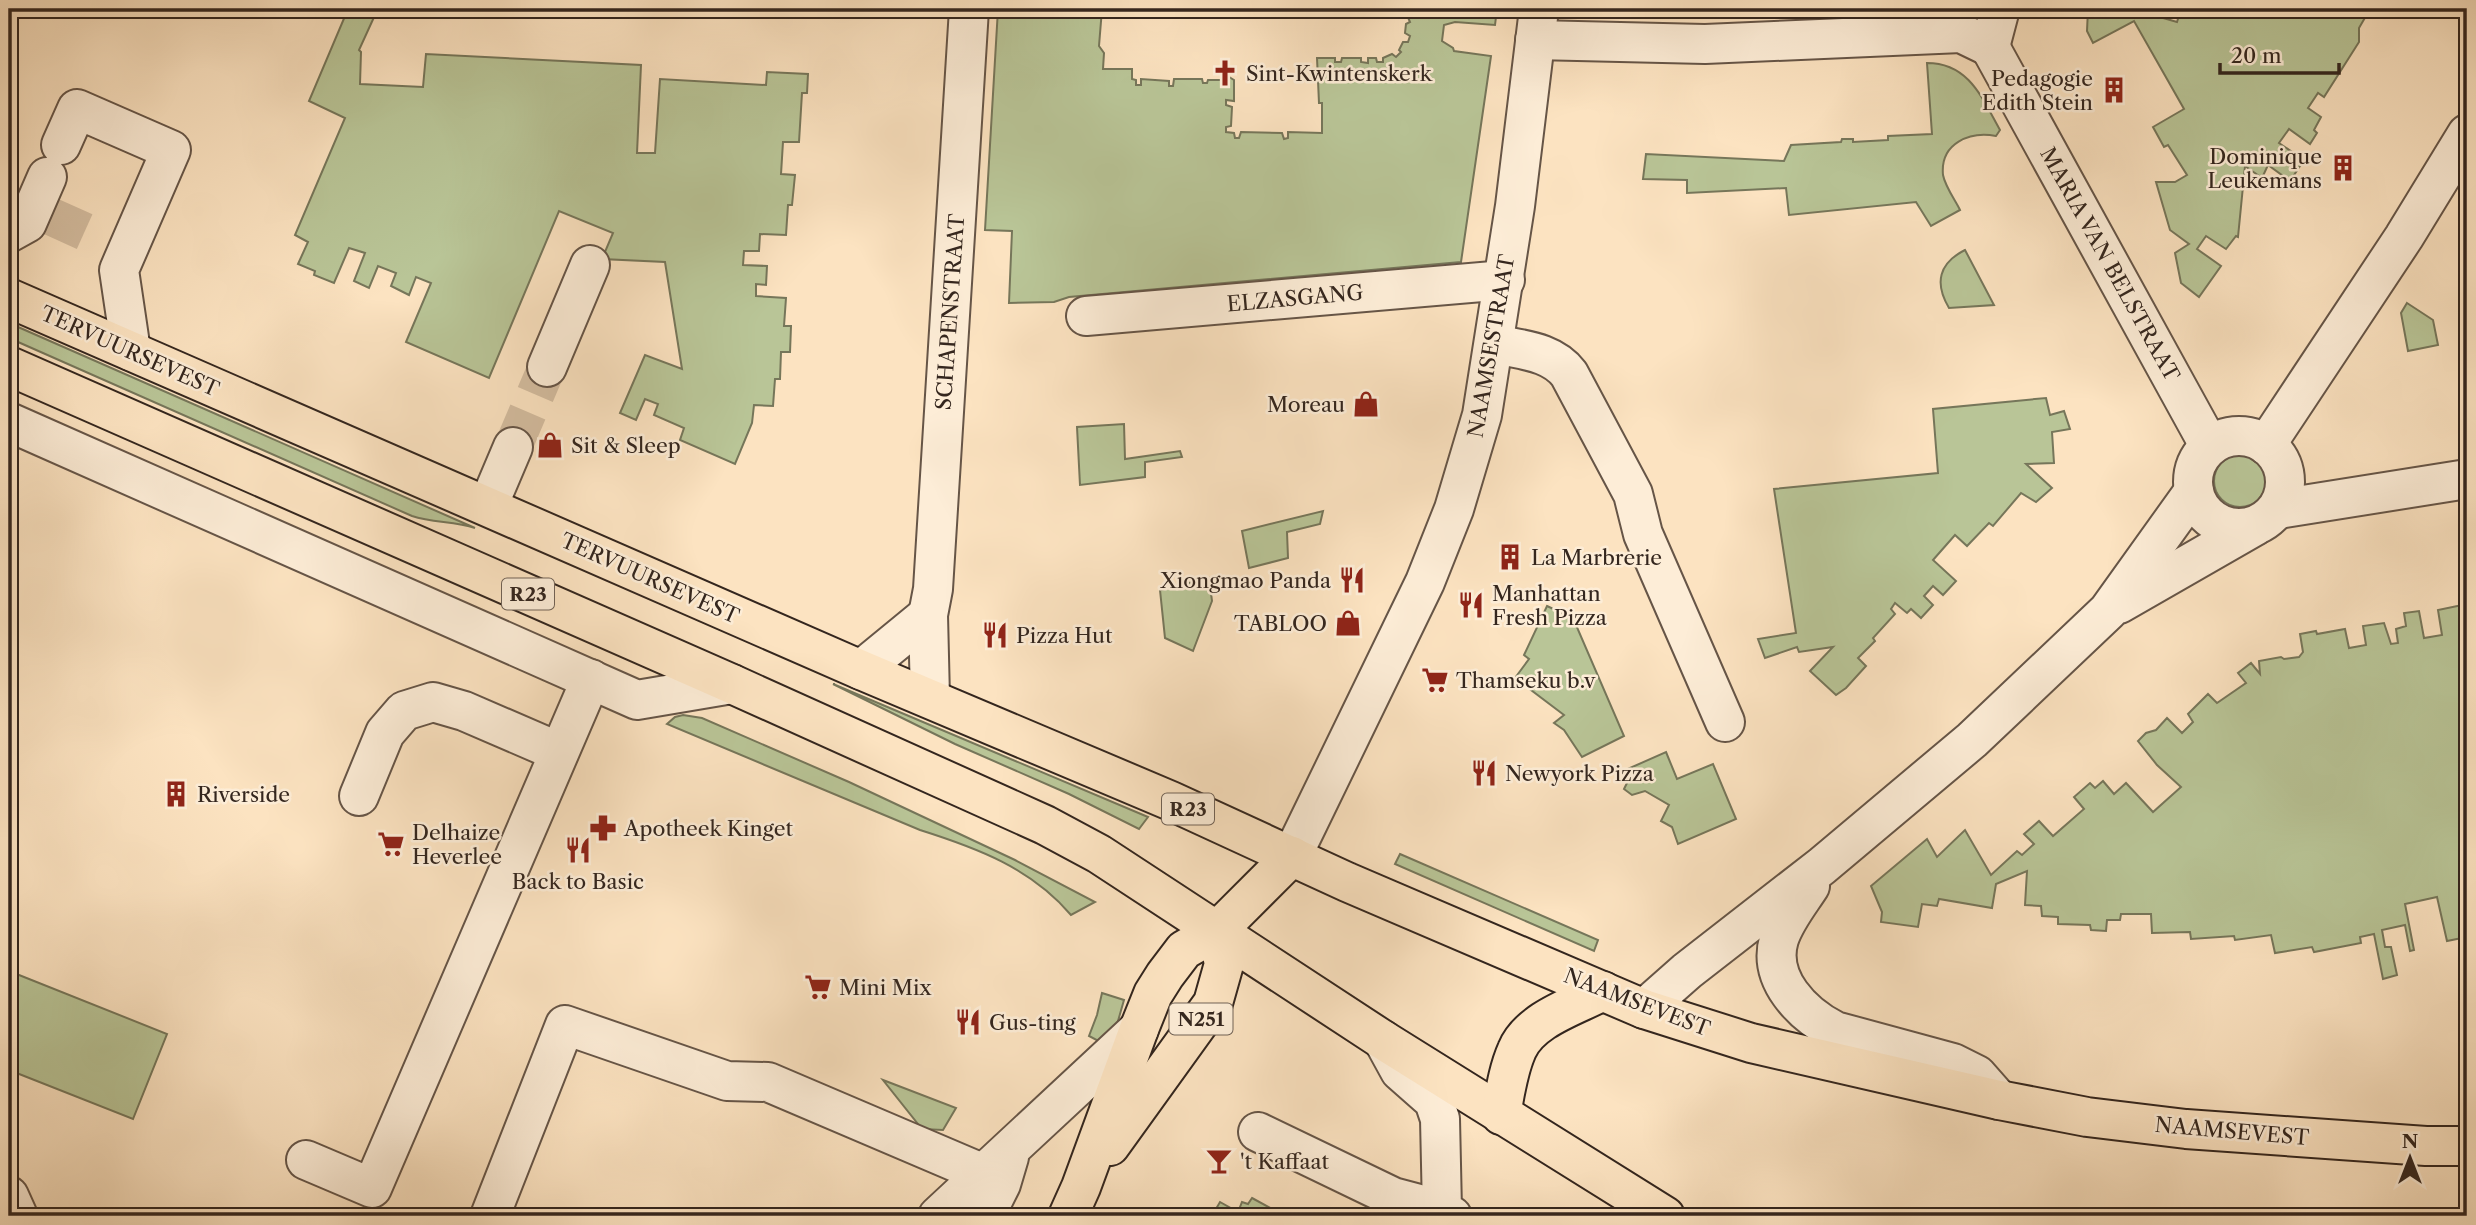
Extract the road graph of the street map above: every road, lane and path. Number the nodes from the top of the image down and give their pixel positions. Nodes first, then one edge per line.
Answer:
1 (969, 9) edge
2 (2000, 9) edge
3 (1537, 24) edge
4 (1990, 47) junction
5 (2467, 134) edge
6 (40, 196) edge
7 (590, 265) dead end
8 (1505, 280) junction
9 (9, 298) edge
10 (1086, 316) dead end
11 (1494, 344) junction
12 (131, 351) junction
13 (9, 366) edge
14 (547, 367) tunnel mouth
15 (9, 422) edge
16 (2208, 445) junction
17 (2266, 445) junction
18 (513, 447) tunnel mouth
19 (2467, 479) edge
20 (2194, 491) junction
21 (488, 506) junction
22 (2266, 517) junction
23 (2108, 611) junction
24 (928, 615) junction
25 (861, 670) junction
26 (591, 679) junction
27 (732, 684) junction
28 (930, 698) junction
29 (1725, 722) dead end
30 (559, 752) junction
31 (359, 796) dead end
32 (1292, 856) junction
33 (1822, 866) junction
34 (1217, 932) junction
35 (1602, 991) junction
36 (1644, 1009) junction
37 (1139, 1029) junction
38 (1383, 1040) junction
39 (1999, 1100) junction
40 (1501, 1115) junction
41 (1258, 1132) dead end
42 (2467, 1146) edge
43 (306, 1160) dead end
44 (998, 1161) junction
45 (9, 1196) edge
46 (1074, 1202) edge
47 (1447, 1213) edge
48 (18, 1216) edge
49 (490, 1216) edge
50 (938, 1216) edge
51 (985, 1216) edge
52 (1665, 1216) edge

1 - 24 street, SCHAPENSTRAAT
2 - 4 street
3 - 4 street
3 - 8 street, NAAMSESTRAAT
4 - 16 street, MARIA VAN BELSTRAAT
5 - 17 street
6 - 12 street
7 - 14 street
8 - 10 street, ELZASGANG
8 - 11 street, NAAMSESTRAAT
9 - 12 main road, TERVUURSEVEST / R23
11 - 29 street
11 - 32 street, NAAMSESTRAAT
12 - 21 main road, TERVUURSEVEST / R23
13 - 27 main road, R23
15 - 26 street
16 - 17 street
16 - 20 street
17 - 22 street
18 - 21 street
19 - 22 street
20 - 22 street
20 - 23 street
21 - 25 main road, TERVUURSEVEST / R23
22 - 23 street
23 - 33 street
24 - 25 street
24 - 28 street, SCHAPENSTRAAT
25 - 28 main road, TERVUURSEVEST / R23
26 - 27 street
26 - 30 street
27 - 34 main road, R23
28 - 32 main road, TERVUURSEVEST / R23
30 - 31 street
30 - 43 street
32 - 34 main road
32 - 35 main road, NAAMSEVEST / R23
33 - 36 street
33 - 39 street
34 - 37 main road, N251
34 - 38 main road
34 - 46 main road, N251
35 - 36 main road, NAAMSEVEST / R23
35 - 40 main road
36 - 39 main road, NAAMSEVEST / R23
37 - 44 street
37 - 46 main road, N251
38 - 40 main road
38 - 47 street
39 - 42 main road, NAAMSEVEST / R23
40 - 52 main road
41 - 47 street
44 - 49 street
44 - 50 street
44 - 51 street
45 - 48 street

